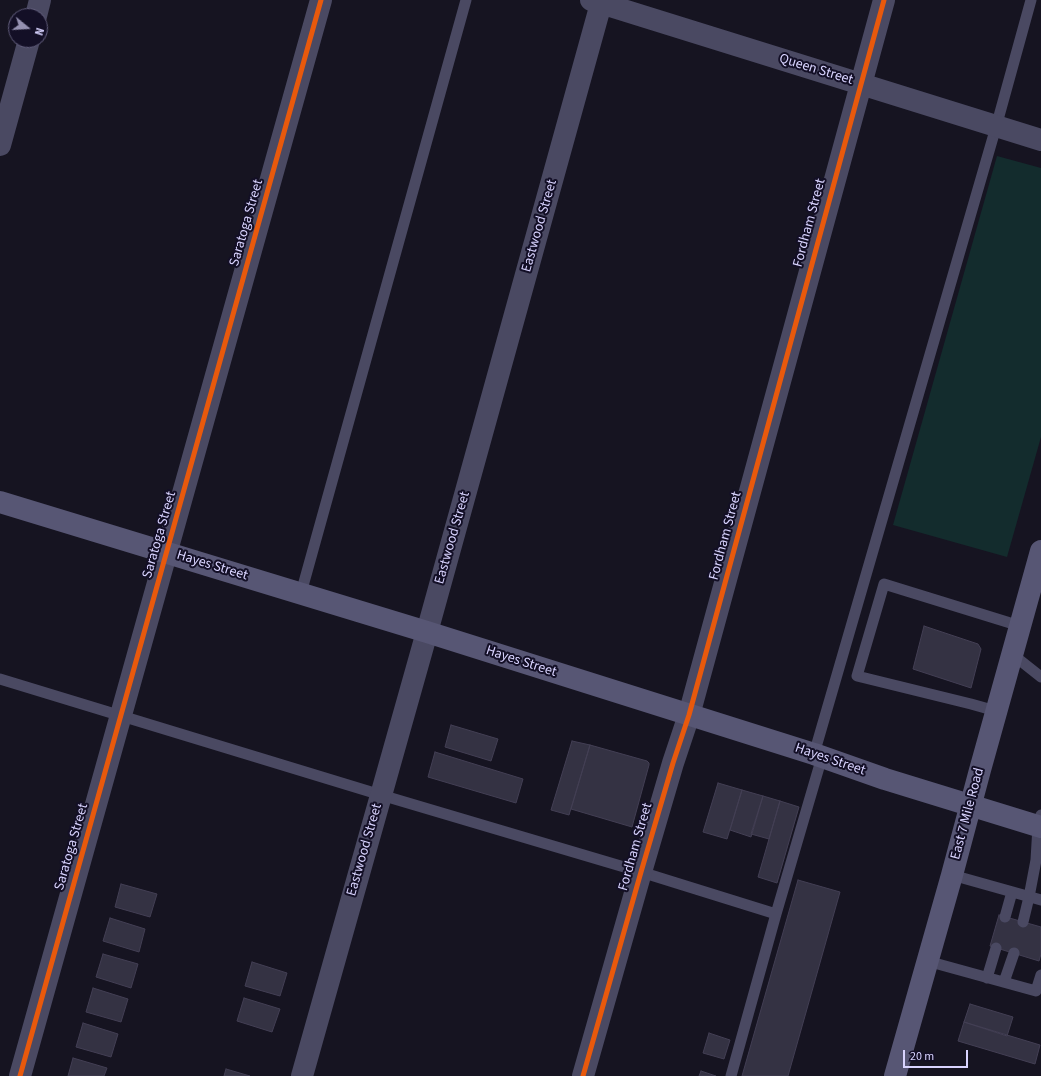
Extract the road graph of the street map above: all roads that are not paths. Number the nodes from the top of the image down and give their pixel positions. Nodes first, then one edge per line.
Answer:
1 (321, 0) edge
2 (466, 0) edge
3 (884, 0) edge
4 (1031, 0) edge
5 (598, 1) edge
6 (27, 48) edge
7 (861, 84) junction
8 (996, 127) junction
9 (1041, 140) edge
10 (0, 145) edge
11 (0, 502) edge
12 (1041, 551) edge
13 (167, 553) junction
14 (300, 593) junction
15 (1020, 626) junction
16 (427, 632) junction
17 (1012, 654) junction
18 (1041, 677) edge
19 (0, 679) edge
20 (996, 711) junction
21 (122, 715) junction
22 (690, 715) junction
23 (818, 755) junction
24 (381, 795) junction
25 (970, 806) junction
26 (1040, 823) edge
27 (640, 872) junction
28 (952, 875) junction
29 (1012, 892) junction
30 (1030, 897) junction
31 (1041, 900) edge
32 (776, 914) junction
33 (1005, 917) dead end
34 (1023, 922) dead end
35 (996, 948) dead end
36 (1014, 953) dead end
37 (927, 961) junction
38 (1041, 975) edge
39 (986, 978) junction
40 (1004, 982) junction
41 (20, 1076) edge
42 (302, 1076) edge
43 (583, 1076) edge
44 (732, 1076) edge
45 (895, 1076) edge

1 - 13 street, Saratoga Street
2 - 14 lane
3 - 7 street, Fordham Street
4 - 8 lane
5 - 7 street, Queen Street
5 - 16 street, Eastwood Street
6 - 10 street
7 - 8 street, Queen Street
7 - 22 street, Fordham Street
8 - 9 street, Queen Street
8 - 23 lane
11 - 13 street, Hayes Street
12 - 15 street, East 7 Mile Road
13 - 14 street, Hayes Street
13 - 21 street, Saratoga Street
14 - 16 street, Hayes Street
15 - 17 street, East 7 Mile Road
15 - 20 lane
16 - 22 street, Hayes Street
16 - 24 street, Eastwood Street
17 - 18 lane
17 - 20 street, East 7 Mile Road
19 - 21 lane
20 - 25 street, East 7 Mile Road
21 - 24 lane
21 - 41 street, Saratoga Street
22 - 23 street, Hayes Street
22 - 27 street, Fordham Street
23 - 25 street, Hayes Street
23 - 32 lane
24 - 27 lane
24 - 42 street, Eastwood Street
25 - 26 street, Hayes Street
25 - 28 street, East 7 Mile Road
26 - 30 lane
27 - 32 lane
27 - 43 street, Fordham Street
28 - 29 lane
28 - 37 street, East 7 Mile Road
29 - 30 lane
29 - 33 lane
30 - 31 lane
30 - 34 lane
32 - 44 lane
35 - 39 lane
36 - 40 lane
37 - 39 lane
37 - 45 street, East 7 Mile Road
38 - 40 lane
39 - 40 lane

